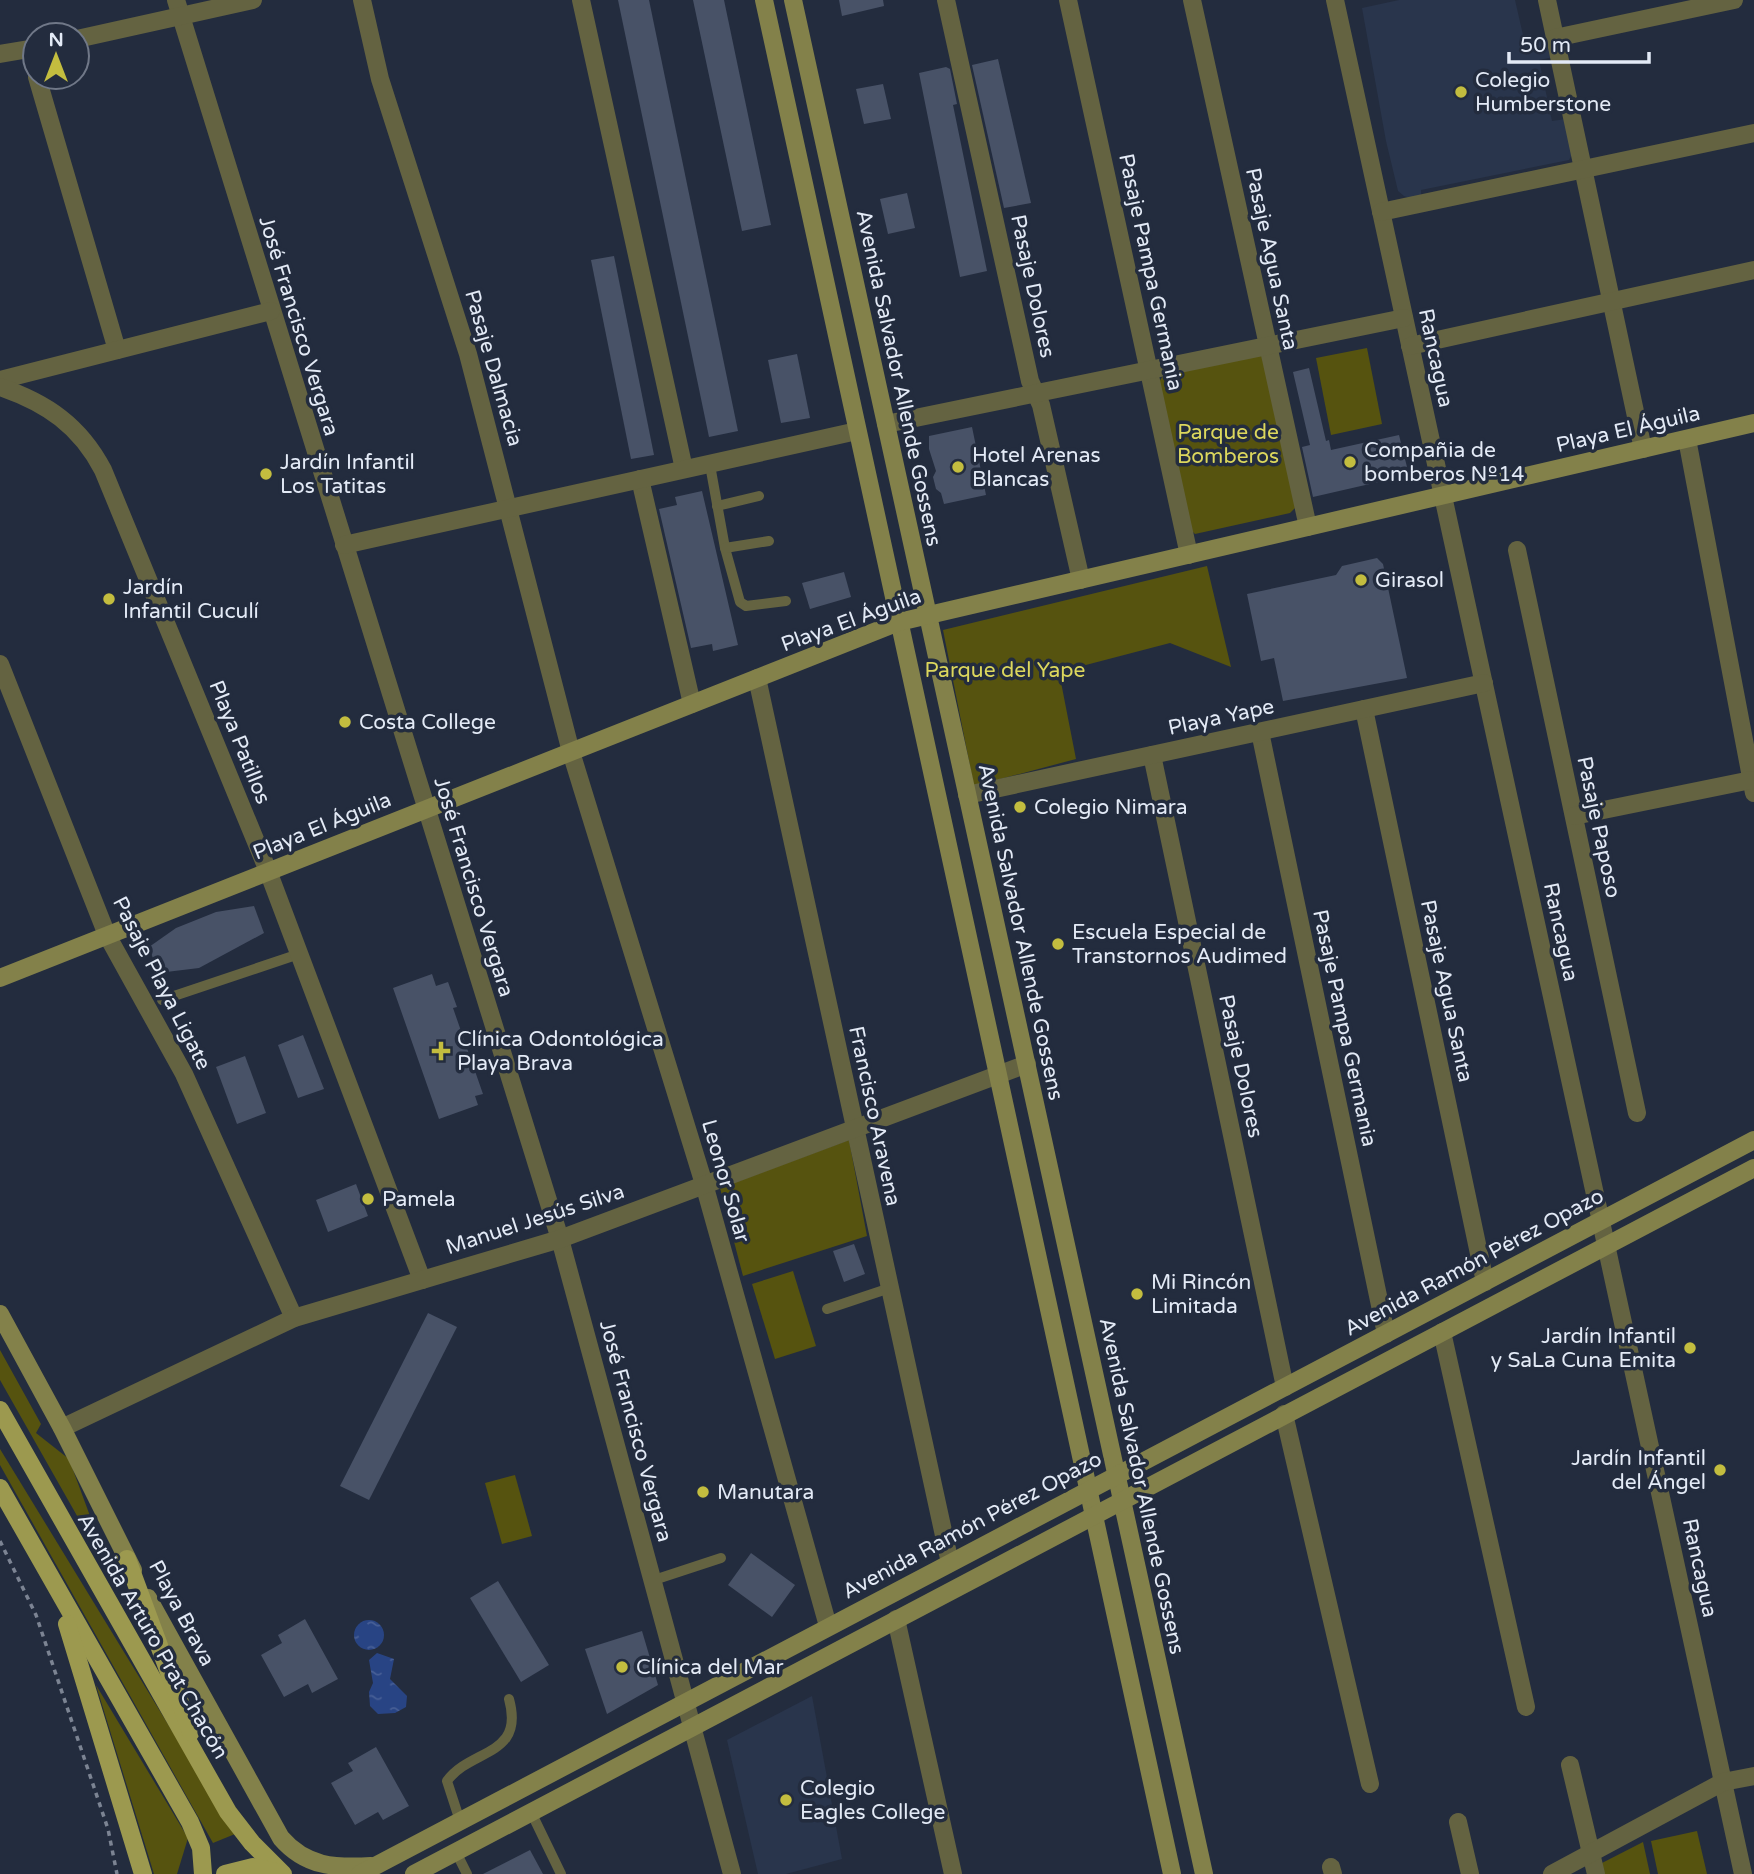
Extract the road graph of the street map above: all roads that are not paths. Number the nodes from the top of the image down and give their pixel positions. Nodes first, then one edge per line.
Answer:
1 (253, 0) edge
2 (362, 0) edge
3 (580, 0) edge
4 (764, 0) edge
5 (793, 0) edge
6 (947, 0) edge
7 (1068, 0) edge
8 (1192, 0) edge
9 (1335, 0) edge
10 (1546, 0) edge
11 (1734, 0) edge
12 (1681, 6) edge
13 (177, 8) edge
14 (91, 34) edge
15 (1555, 38) junction
16 (21, 51) edge
17 (0, 54) edge
18 (41, 91) edge
19 (1754, 134) edge
20 (1583, 169) junction
21 (1381, 212) junction
22 (1754, 271) edge
23 (1611, 302) junction
24 (271, 311) junction
25 (1404, 318) junction
26 (1268, 345) junction
27 (1410, 346) junction
28 (117, 350) junction
29 (1149, 370) junction
30 (0, 380) edge
31 (0, 387) edge
32 (1035, 393) junction
33 (1754, 423) edge
34 (886, 424) junction
35 (857, 431) junction
36 (1687, 439) junction
37 (1643, 449) junction
38 (710, 464) junction
39 (684, 470) junction
40 (640, 479) junction
41 (1443, 495) junction
42 (759, 496) dead end
43 (717, 506) junction
44 (509, 508) junction
45 (1308, 527) junction
46 (769, 541) dead end
47 (344, 545) junction
48 (724, 548) junction
49 (1517, 550) dead end
50 (1189, 555) junction
51 (1081, 580) junction
52 (786, 601) dead end
53 (928, 615) junction
54 (899, 622) junction
55 (0, 664) edge
56 (757, 678) junction
57 (1484, 683) junction
58 (692, 704) junction
59 (1364, 709) junction
60 (1260, 732) junction
61 (571, 752) junction
62 (1152, 755) junction
63 (1753, 786) edge
64 (967, 795) junction
65 (426, 809) junction
66 (1574, 816) junction
67 (268, 872) junction
68 (107, 935) junction
69 (299, 954) junction
70 (0, 978) edge
71 (162, 1000) dead end
72 (1027, 1064) junction
73 (998, 1075) junction
74 (1637, 1113) dead end
75 (855, 1128) junction
76 (1754, 1140) edge
77 (1754, 1168) edge
78 (704, 1184) junction
79 (1601, 1221) junction
80 (560, 1238) junction
81 (1607, 1246) junction
82 (422, 1280) junction
83 (1485, 1282) junction
84 (890, 1288) junction
85 (827, 1309) dead end
86 (0, 1314) edge
87 (294, 1318) junction
88 (1443, 1332) junction
89 (1386, 1334) junction
90 (1285, 1387) junction
91 (0, 1410) edge
92 (1284, 1414) junction
93 (62, 1428) junction
94 (1117, 1475) junction
95 (0, 1488) edge
96 (1088, 1490) junction
97 (1122, 1499) junction
98 (1093, 1514) junction
99 (721, 1558) dead end
100 (127, 1559) junction
101 (950, 1563) junction
102 (654, 1580) junction
103 (57, 1594) junction
104 (895, 1619) junction
105 (828, 1626) junction
106 (509, 1699) dead end
107 (687, 1700) junction
108 (1527, 1707) dead end
109 (694, 1726) junction
110 (1570, 1765) dead end
111 (206, 1775) junction
112 (1754, 1776) edge
113 (1723, 1782) junction
114 (1370, 1784) dead end
115 (531, 1812) junction
116 (460, 1821) junction
117 (1458, 1822) dead end
118 (456, 1852) junction
119 (1591, 1853) junction
120 (367, 1870) edge
121 (143, 1874) edge
122 (203, 1874) edge
123 (225, 1874) edge
124 (283, 1874) edge
125 (414, 1874) edge
126 (467, 1874) edge
127 (561, 1874) edge
128 (732, 1874) edge
129 (953, 1874) edge
130 (1172, 1874) edge
131 (1204, 1874) edge
132 (1470, 1874) edge
133 (1552, 1874) edge
134 (1596, 1874) edge
135 (1743, 1874) edge

1 - 13 street
2 - 44 street, Pasaje Dalmacia
3 - 39 street
4 - 35 main road
5 - 34 main road, Avenida Salvador Allende Gossens
6 - 32 street, Pasaje Dolores
7 - 29 street, Pasaje Pampa Germania
8 - 26 street, Pasaje Agua Santa
9 - 21 street, Rancagua
10 - 15 street
11 - 12 street
12 - 15 street
13 - 14 street
13 - 24 street, José Francisco Vergara
15 - 20 street
16 - 17 street
18 - 28 street
19 - 20 street
20 - 21 street
20 - 23 street
21 - 25 street, Rancagua
22 - 23 street
23 - 27 street
23 - 37 street
24 - 28 street
24 - 47 street, José Francisco Vergara
25 - 26 street
25 - 27 street, Rancagua
26 - 29 street
26 - 45 street, Pasaje Agua Santa
27 - 41 street, Rancagua
28 - 30 street
29 - 32 street
29 - 50 street, Pasaje Pampa Germania
31 - 67 street, Playa Patillos
32 - 34 street
32 - 51 street, Pasaje Dolores
33 - 36 main road, Playa El Águila
34 - 53 main road, Avenida Salvador Allende Gossens
35 - 38 street
35 - 54 main road
36 - 37 main road, Playa El Águila
36 - 63 street
37 - 41 main road, Playa El Águila
38 - 39 street
38 - 43 lane
39 - 40 street
40 - 44 street
40 - 58 street
41 - 45 main road, Playa El Águila
41 - 57 street, Rancagua
42 - 43 lane
43 - 48 lane
44 - 47 street
44 - 61 street, Pasaje Dalmacia
45 - 50 main road, Playa El Águila
46 - 48 lane
47 - 65 street, José Francisco Vergara
48 - 52 lane
49 - 66 street, Pasaje Paposo
50 - 51 main road, Playa El Águila
51 - 53 main road, Playa El Águila
53 - 54 main road, Playa El Águila
53 - 64 main road, Avenida Salvador Allende Gossens
54 - 56 main road, Playa El Águila
54 - 73 main road
55 - 68 street, Pasaje Playa Ligate
56 - 58 main road, Playa El Águila
56 - 75 street, Francisco Aravena
57 - 59 street, Playa Yape
57 - 79 street, Rancagua
58 - 61 main road, Playa El Águila
59 - 60 street, Playa Yape
59 - 83 street, Pasaje Agua Santa
60 - 62 street, Playa Yape
60 - 89 street, Pasaje Pampa Germania
61 - 65 main road, Playa El Águila
61 - 78 street, Leonor Solar
62 - 64 street, Playa Yape
62 - 90 street, Pasaje Dolores
63 - 66 street
64 - 72 main road, Avenida Salvador Allende Gossens
65 - 67 main road, Playa El Águila
65 - 80 street, José Francisco Vergara
66 - 74 street, Pasaje Paposo
67 - 68 main road, Playa El Águila
67 - 69 street, Playa Patillos
68 - 70 main road, Playa El Águila
68 - 87 street, Pasaje Playa Ligate
69 - 71 lane
69 - 82 street, Playa Patillos
72 - 73 street, Manuel Jesús Silva
72 - 94 main road, Avenida Salvador Allende Gossens
73 - 75 street, Manuel Jesús Silva
73 - 96 main road
75 - 78 street, Manuel Jesús Silva
75 - 84 street, Francisco Aravena
76 - 79 main road, Avenida Ramón Pérez Opazo
77 - 81 main road
78 - 80 street, Manuel Jesús Silva
78 - 105 street, Leonor Solar
79 - 81 street, Rancagua
79 - 83 main road, Avenida Ramón Pérez Opazo
80 - 82 street, Manuel Jesús Silva
80 - 102 street, José Francisco Vergara
81 - 88 main road
81 - 113 street, Rancagua
82 - 87 street, Manuel Jesús Silva
83 - 89 main road, Avenida Ramón Pérez Opazo
84 - 85 lane
84 - 101 street, Francisco Aravena
86 - 93 main road, Playa Brava
87 - 93 street, Manuel Jesús Silva
88 - 92 main road
88 - 108 street
89 - 90 main road, Avenida Ramón Pérez Opazo
90 - 94 main road, Avenida Ramón Pérez Opazo
91 - 111 main road, Avenida Arturo Prat Chacón
92 - 97 main road
92 - 114 street
93 - 100 main road, Playa Brava
94 - 96 main road, Avenida Ramón Pérez Opazo
94 - 97 main road, Avenida Salvador Allende Gossens
95 - 103 main road
96 - 98 main road
96 - 101 main road, Avenida Ramón Pérez Opazo
97 - 98 main road
97 - 131 main road, Avenida Salvador Allende Gossens
98 - 104 main road
98 - 130 main road
99 - 102 lane
100 - 111 main road
100 - 120 main road, Playa Brava
101 - 105 main road, Avenida Ramón Pérez Opazo
102 - 107 street, José Francisco Vergara
103 - 121 main road
103 - 122 main road
104 - 109 main road
104 - 129 street
105 - 107 main road, Avenida Ramón Pérez Opazo
106 - 116 lane
107 - 109 street, José Francisco Vergara
107 - 116 main road, Avenida Ramón Pérez Opazo
109 - 115 main road
109 - 128 street, José Francisco Vergara
110 - 119 street
111 - 124 main road, Avenida Arturo Prat Chacón
112 - 113 street
113 - 119 street
113 - 135 street, Rancagua
115 - 118 main road
115 - 127 lane
116 - 120 main road, Avenida Ramón Pérez Opazo
117 - 132 street
118 - 125 main road
118 - 126 lane
119 - 133 street
119 - 134 street
123 - 124 main road, Avenida Arturo Prat Chacón

